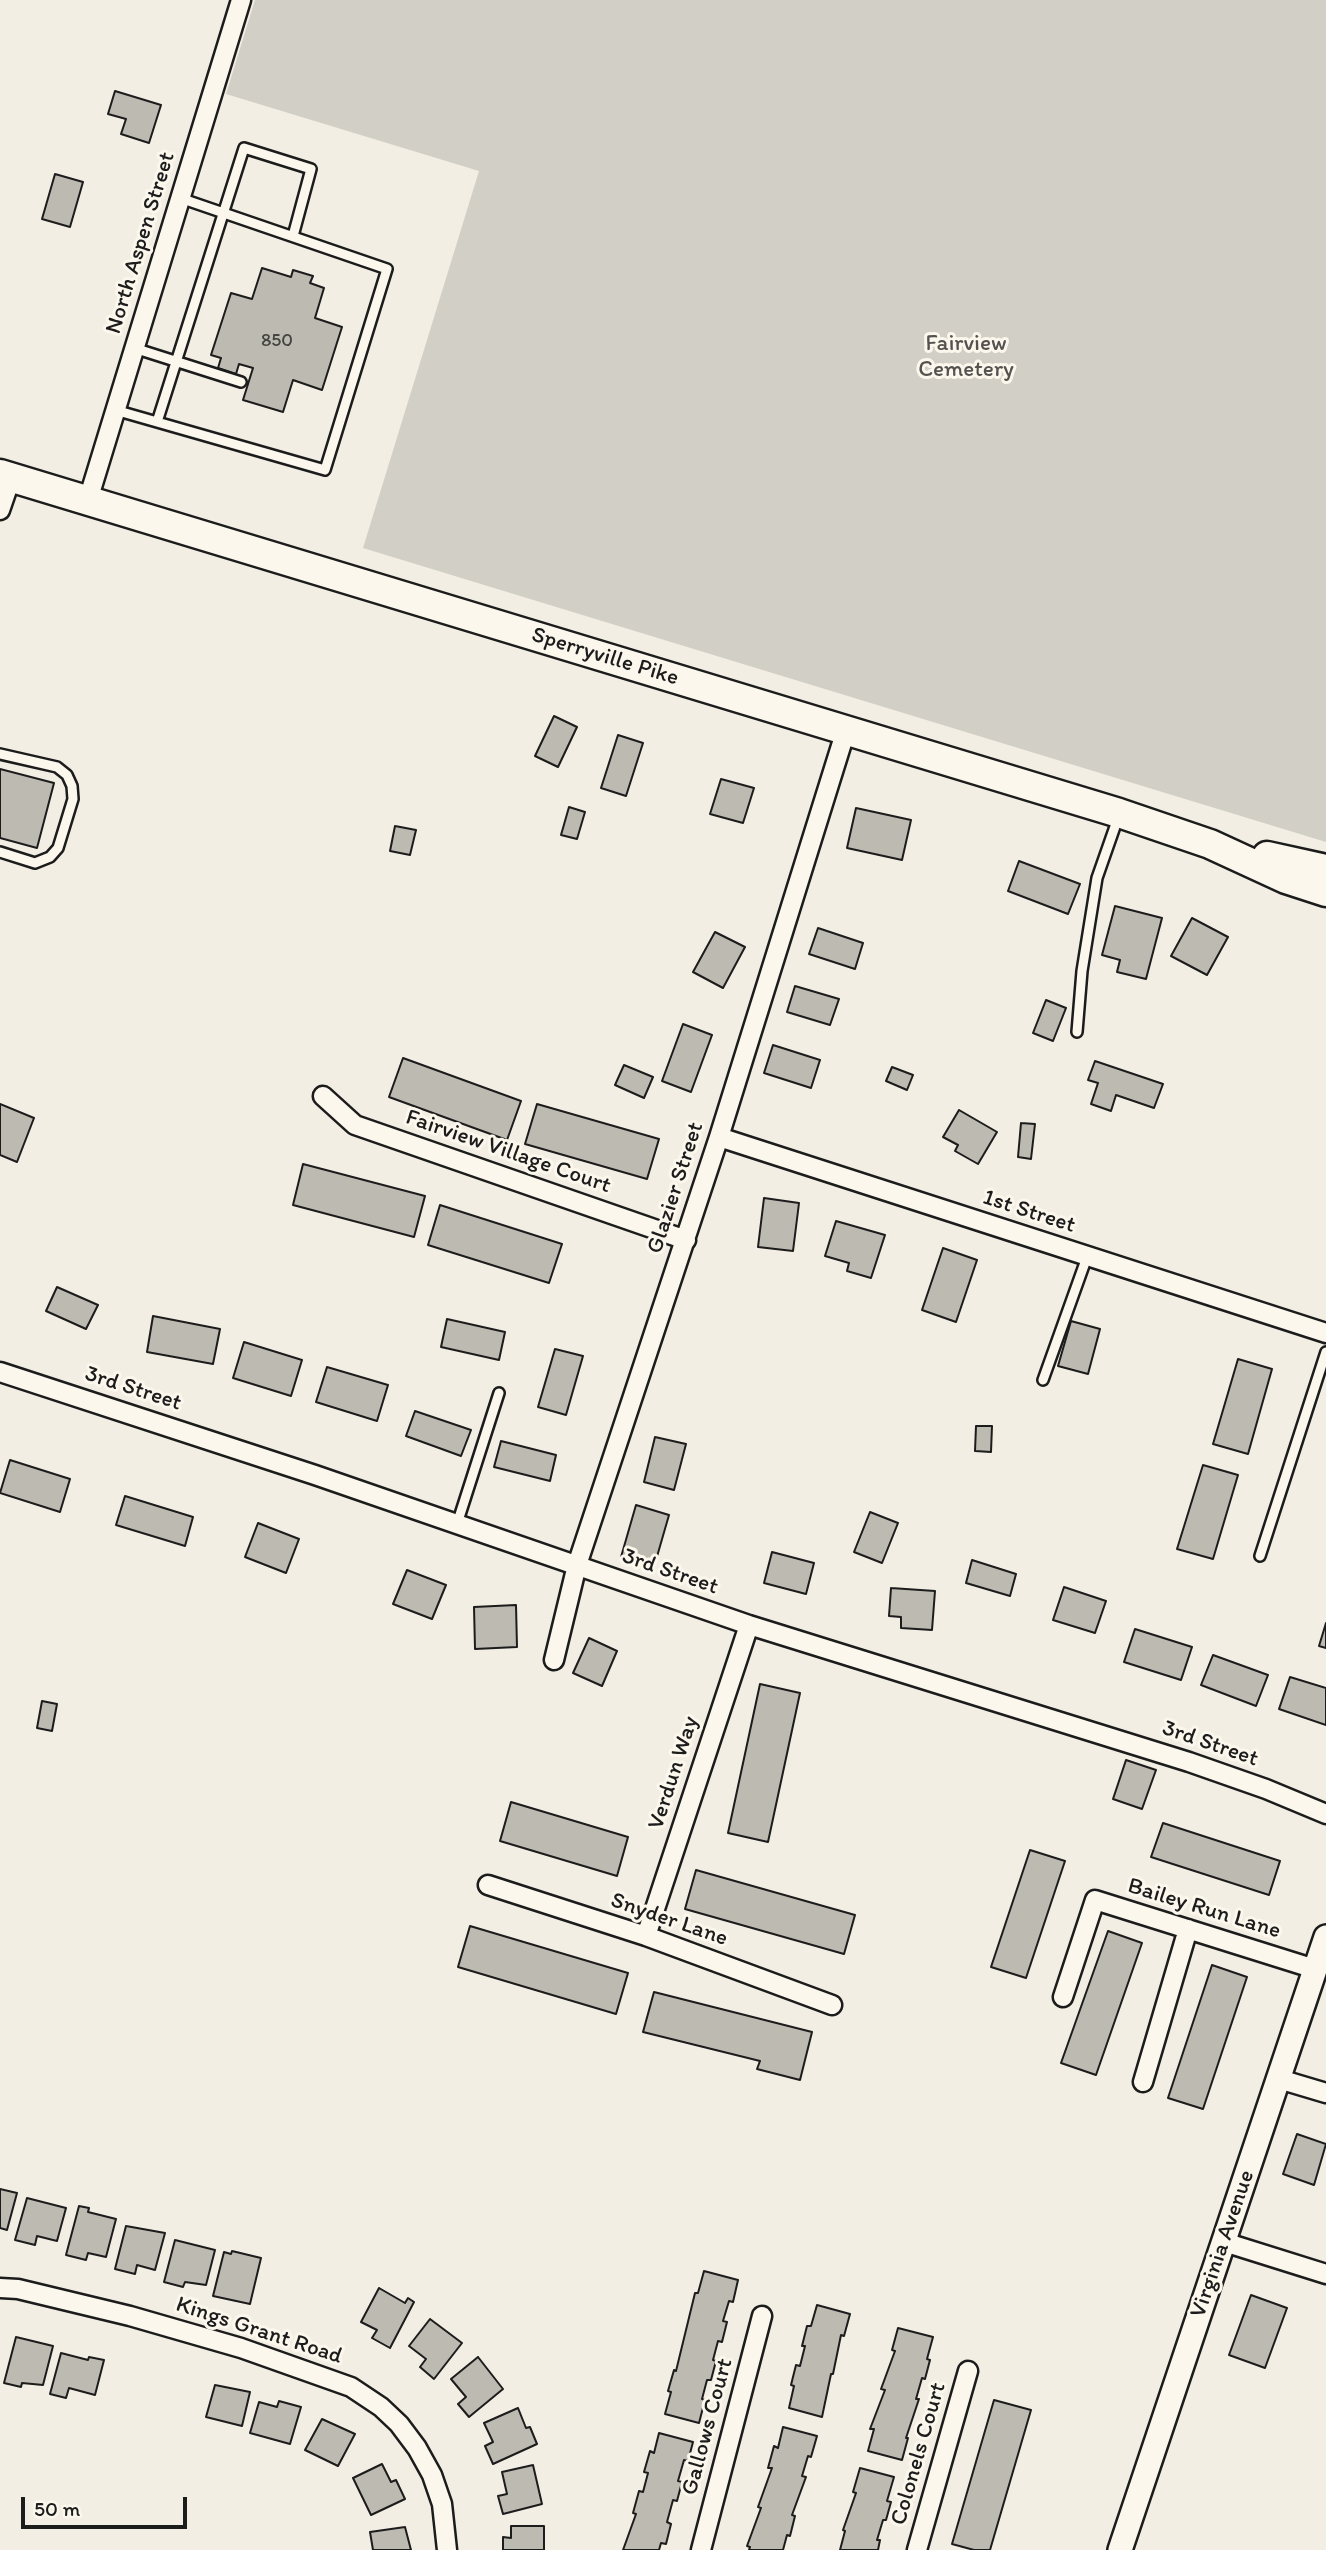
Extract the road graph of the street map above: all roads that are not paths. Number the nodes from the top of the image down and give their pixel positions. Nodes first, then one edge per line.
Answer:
1 (241, 0) edge
2 (180, 198) junction
3 (225, 213) junction
4 (293, 236) junction
5 (134, 348) junction
6 (177, 362) junction
7 (241, 382) dead end
8 (115, 410) junction
9 (157, 422) junction
10 (6, 476) edge
11 (88, 500) junction
12 (0, 510) edge
13 (846, 730) junction
14 (0, 754) edge
15 (1119, 813) junction
16 (1210, 844) junction
17 (0, 852) edge
18 (1326, 869) edge
19 (1326, 892) edge
20 (1077, 1032) dead end
21 (323, 1096) dead end
22 (719, 1137) junction
23 (686, 1240) junction
24 (1087, 1256) junction
25 (1326, 1333) edge
26 (1326, 1352) edge
27 (0, 1372) edge
28 (1043, 1380) dead end
29 (499, 1393) dead end
30 (457, 1524) junction
31 (1260, 1556) dead end
32 (577, 1565) junction
33 (749, 1625) junction
34 (554, 1661) dead end
35 (1326, 1814) edge
36 (488, 1885) dead end
37 (1188, 1929) junction
38 (646, 1936) junction
39 (1325, 1941) edge
40 (1315, 1969) junction
41 (1063, 1997) dead end
42 (832, 2005) dead end
43 (1279, 2079) junction
44 (1143, 2082) dead end
45 (1326, 2093) edge
46 (1224, 2242) junction
47 (1326, 2274) edge
48 (0, 2288) edge
49 (762, 2316) dead end
50 (968, 2371) dead end
51 (447, 2550) edge
52 (701, 2550) edge
53 (917, 2550) edge
54 (1119, 2550) edge

1 - 2 street, North Aspen Street
2 - 3 lane
2 - 5 street, North Aspen Street
3 - 4 lane
3 - 4 lane
3 - 6 lane
4 - 9 lane
5 - 6 lane
5 - 8 street, North Aspen Street
6 - 7 lane
6 - 9 lane
8 - 9 lane
8 - 11 street, North Aspen Street
10 - 11 main road, Sperryville Pike
10 - 12 street
11 - 13 main road, Sperryville Pike
13 - 15 main road, Sperryville Pike
13 - 22 street, Glazier Street
14 - 17 lane
15 - 16 main road, Sperryville Pike
15 - 20 lane
16 - 18 main road, Sperryville Pike
16 - 19 main road, Sperryville Pike
21 - 23 street, Fairview Village Court
22 - 23 street, Glazier Street
22 - 24 street, 1st Street
23 - 32 street, Glazier Street
24 - 25 street, 1st Street
24 - 28 lane
26 - 31 lane
27 - 30 street, 3rd Street
29 - 30 lane
30 - 32 street, 3rd Street
32 - 33 street, 3rd Street
32 - 34 street, Glazier Street
33 - 35 street, 3rd Street
33 - 38 street, Verdun Way
36 - 38 street, Snyder Lane
37 - 40 street, Bailey Run Lane
37 - 41 street, Bailey Run Lane
37 - 44 street
38 - 42 street, Snyder Lane
39 - 40 street, Virginia Avenue
40 - 43 street, Virginia Avenue
43 - 45 street
43 - 46 street, Virginia Avenue
46 - 47 street
46 - 54 street, Virginia Avenue
48 - 51 street, Kings Grant Road
49 - 52 street, Gallows Court
50 - 53 street, Colonels Court

